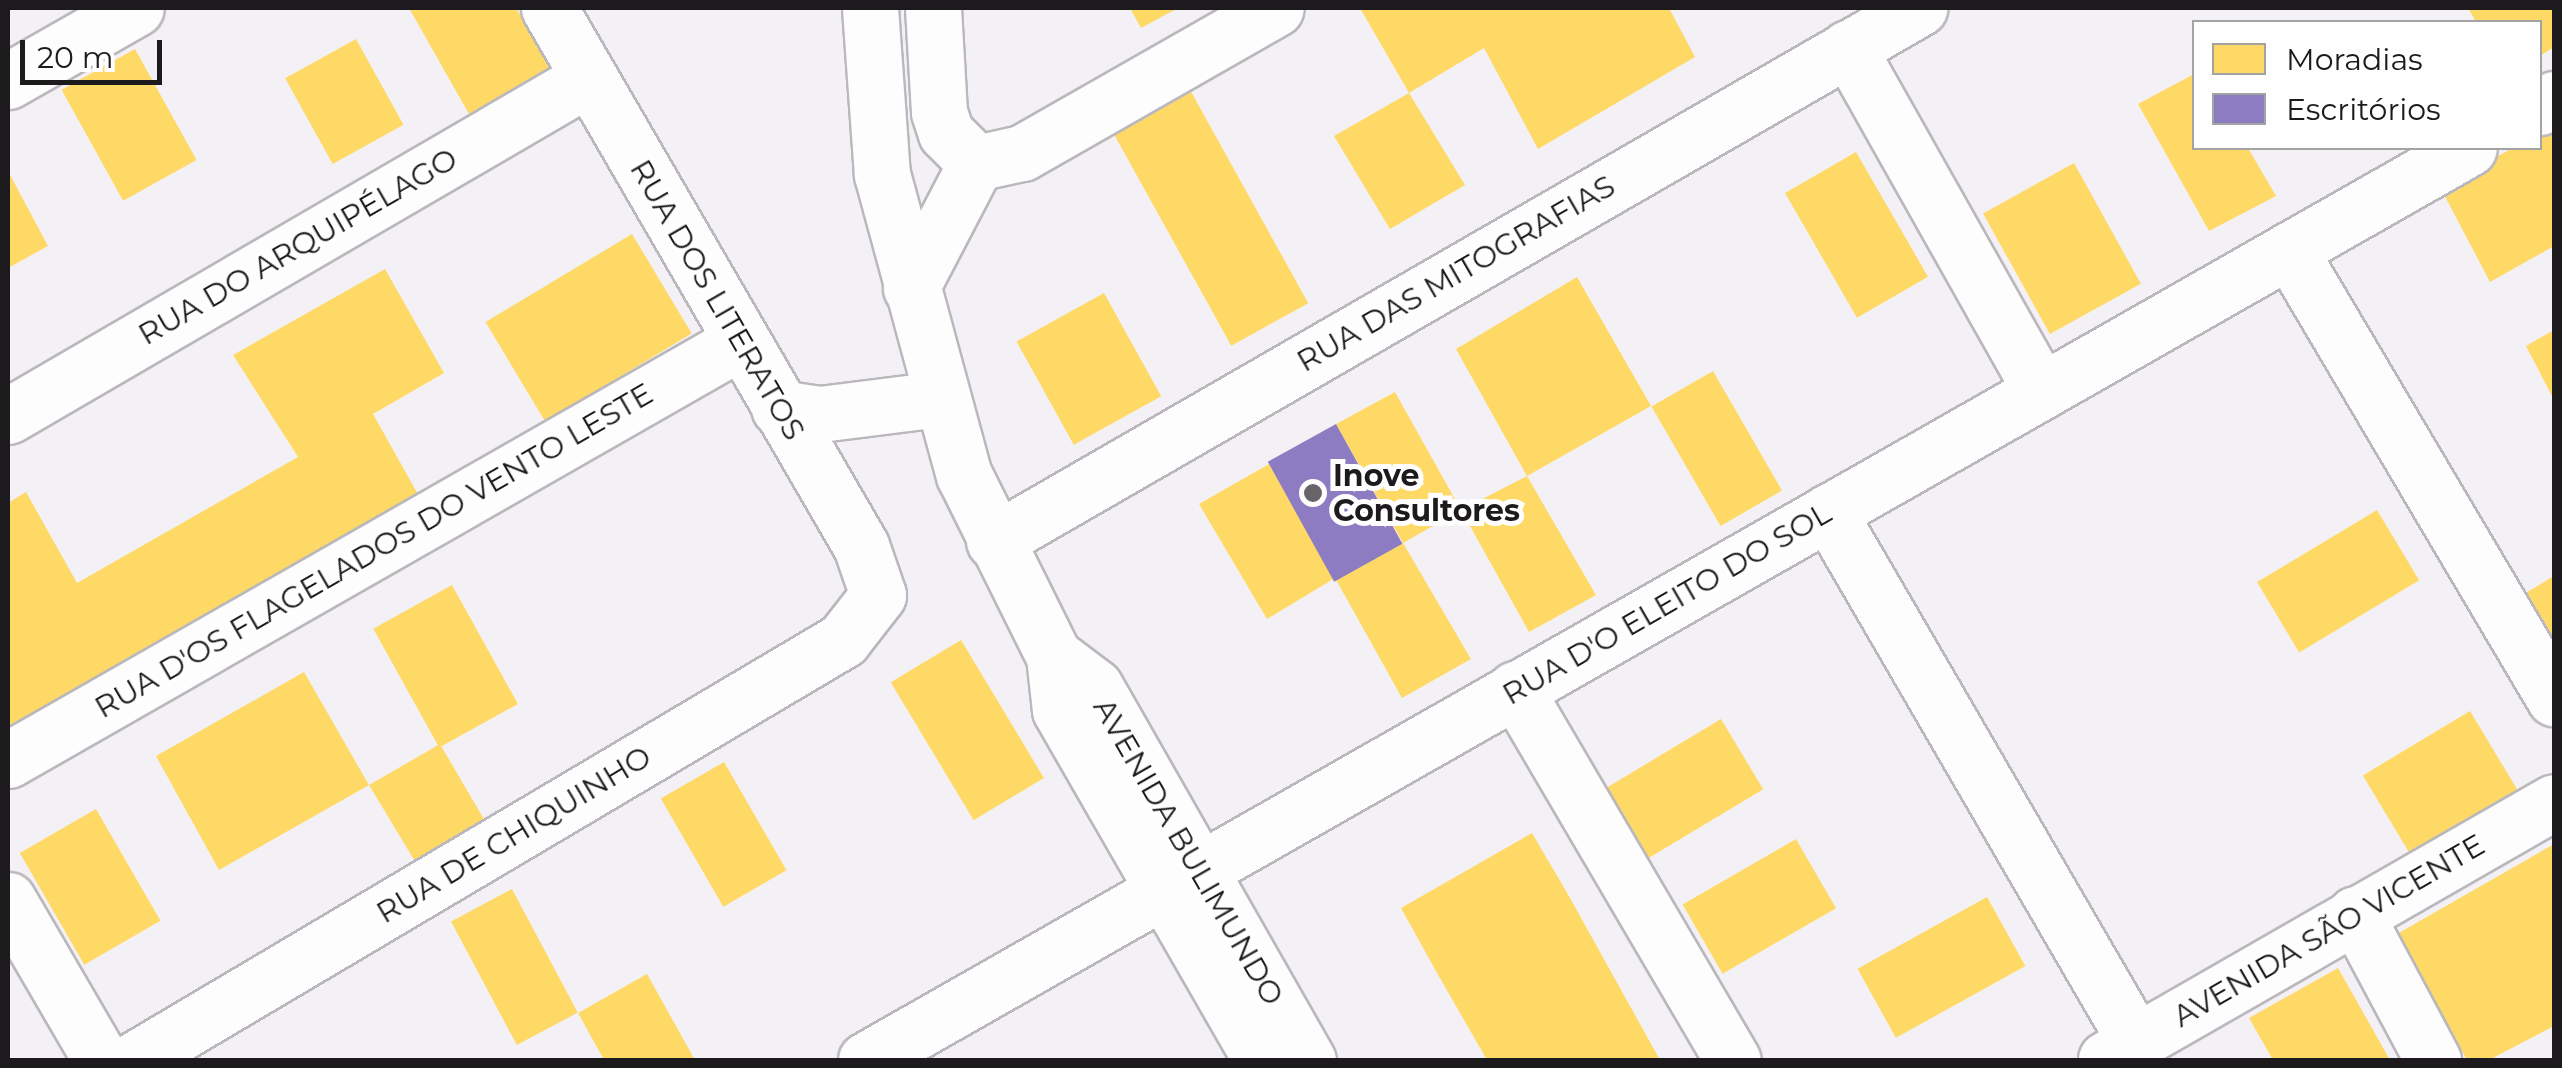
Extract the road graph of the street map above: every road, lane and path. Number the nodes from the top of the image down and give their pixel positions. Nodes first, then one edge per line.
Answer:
1 (136, 8) edge
2 (548, 8) edge
3 (870, 8) edge
4 (933, 8) edge
5 (1276, 8) edge
6 (1919, 8) edge
7 (1848, 48) junction
8 (589, 78) junction
9 (8, 82) edge
10 (2464, 150) edge
11 (976, 163) junction
12 (2289, 250) junction
13 (911, 288) junction
14 (740, 342) junction
15 (2041, 391) junction
16 (939, 399) junction
17 (779, 408) junction
18 (8, 416) edge
19 (1828, 512) junction
20 (994, 542) junction
21 (878, 595) joint
22 (1515, 690) junction
23 (2554, 698) edge
24 (8, 760) edge
25 (2554, 802) edge
26 (1182, 880) junction
27 (8, 900) edge
28 (2354, 914) junction
29 (2120, 1051) edge
30 (101, 1060) edge
31 (134, 1060) edge
32 (866, 1060) edge
33 (1261, 1060) edge
34 (1308, 1060) edge
35 (1733, 1060) edge
36 (2433, 1060) edge

1 - 9 street
2 - 8 street, RUA DOS LITERATOS
3 - 13 street, AVENIDA BULIMUNDO
4 - 11 street
5 - 11 street
6 - 7 street, RUA DAS MITOGRAFIAS
7 - 15 street
7 - 20 street, RUA DAS MITOGRAFIAS
8 - 14 street, RUA DOS LITERATOS
8 - 18 street, RUA DO ARQUIPÉLAGO
10 - 12 street, RUA D'O ELEITO DO SOL
11 - 13 street
12 - 15 street, RUA D'O ELEITO DO SOL
12 - 23 street
13 - 16 street, AVENIDA BULIMUNDO
14 - 17 street, RUA DOS LITERATOS
14 - 24 street, RUA D'OS FLAGELADOS DO VENTO LESTE
15 - 19 street, RUA D'O ELEITO DO SOL
16 - 17 street
16 - 20 street, AVENIDA BULIMUNDO
17 - 21 street, RUA DOS LITERATOS
19 - 22 street, RUA D'O ELEITO DO SOL
19 - 29 street
20 - 26 street, AVENIDA BULIMUNDO
21 - 31 street, RUA DE CHIQUINHO
22 - 26 street, RUA D'O ELEITO DO SOL
22 - 35 street
25 - 28 street, AVENIDA SÃO VICENTE
26 - 32 street, RUA D'O ELEITO DO SOL
26 - 33 street, AVENIDA BULIMUNDO
26 - 34 street, AVENIDA BULIMUNDO
27 - 30 street
28 - 29 street, AVENIDA SÃO VICENTE
28 - 36 street

